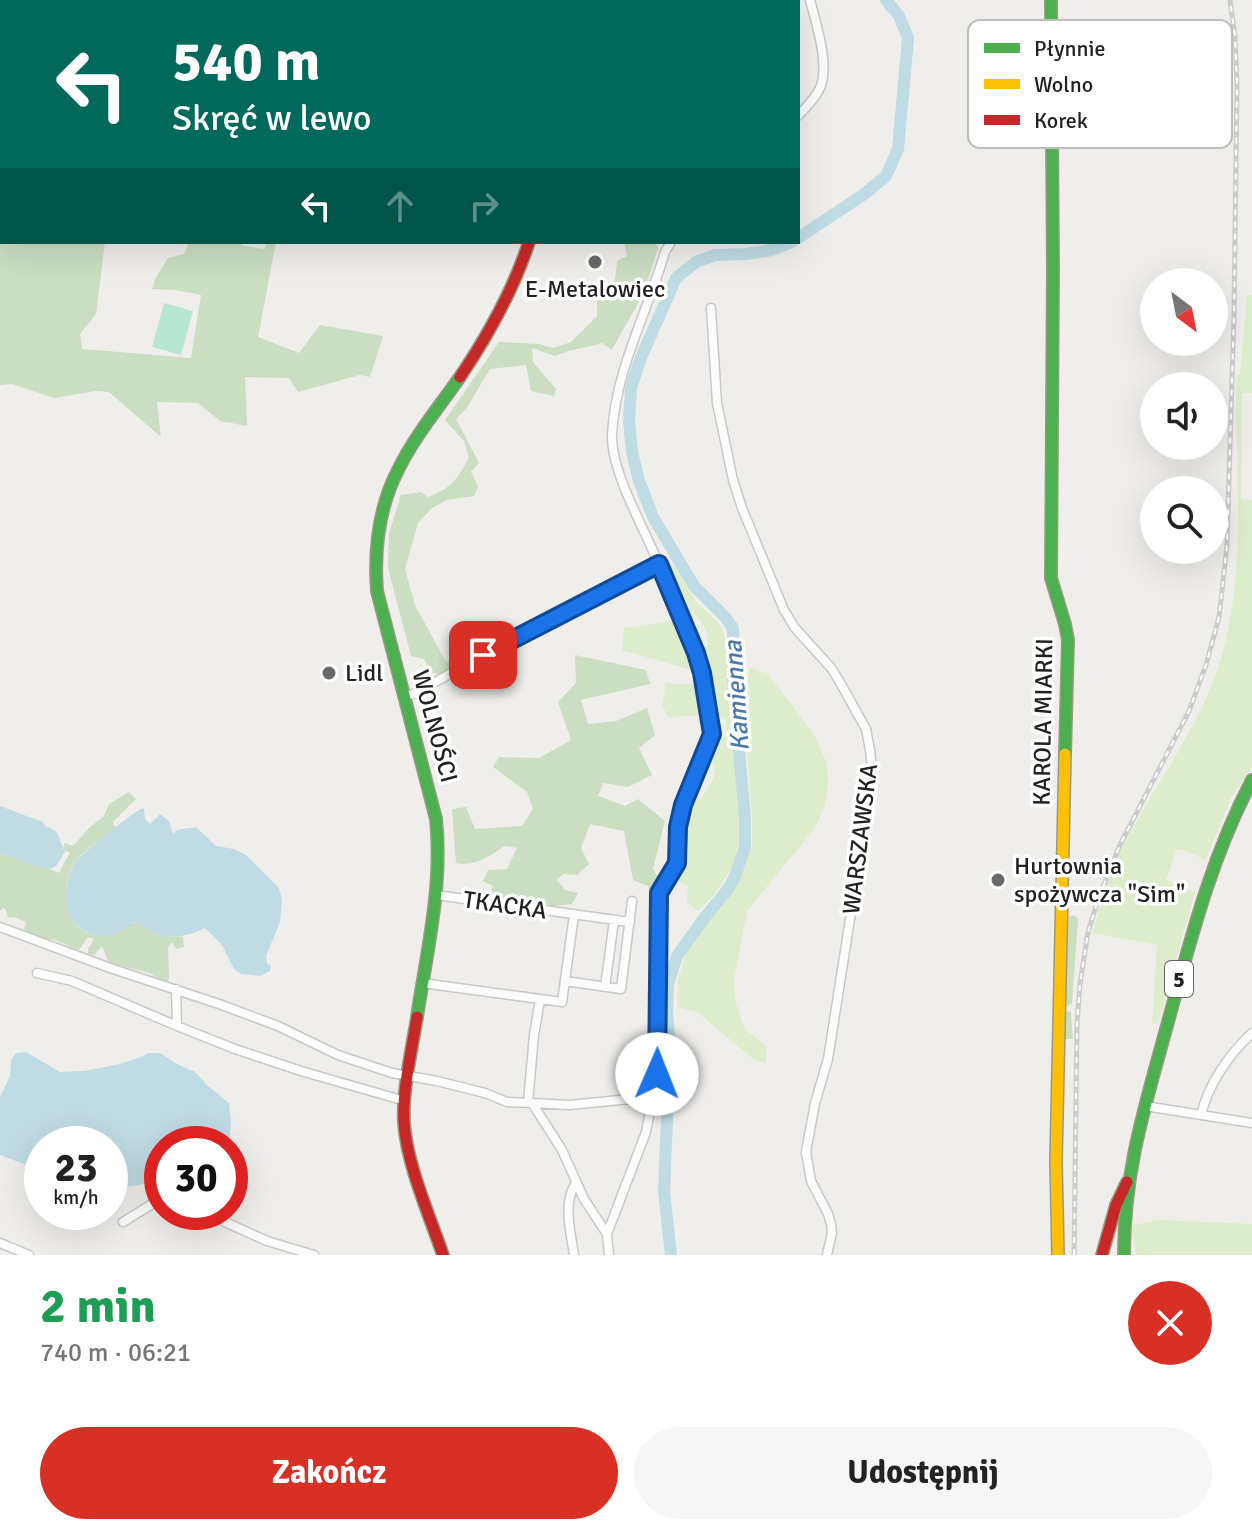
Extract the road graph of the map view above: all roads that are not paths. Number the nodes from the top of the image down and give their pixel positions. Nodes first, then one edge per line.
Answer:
1 (810, 0) edge
2 (1051, 0) edge
3 (1051, 20) edge
4 (800, 114) edge
5 (1052, 148) edge
6 (528, 244) edge
7 (670, 244) edge
8 (711, 308) dead end
9 (659, 564) junction
10 (404, 696) junction
11 (1252, 780) edge
12 (436, 895) junction
13 (632, 901) dead end
14 (574, 915) junction
15 (614, 920) junction
16 (630, 922) junction
17 (0, 927) edge
18 (37, 973) dead end
19 (565, 981) junction
20 (422, 983) junction
21 (605, 987) junction
22 (176, 989) junction
23 (540, 1000) junction
24 (177, 1026) junction
25 (1252, 1033) edge
26 (408, 1076) junction
27 (651, 1097) junction
28 (405, 1101) junction
29 (530, 1103) junction
30 (1145, 1106) junction
31 (1201, 1115) junction
32 (1252, 1123) edge
33 (1127, 1181) junction
34 (576, 1183) junction
35 (241, 1230) edge
36 (607, 1234) junction
37 (0, 1243) edge
38 (287, 1252) edge
39 (25, 1254) edge
40 (314, 1255) edge
41 (443, 1255) edge
42 (574, 1255) edge
43 (609, 1255) edge
44 (827, 1255) edge
45 (1058, 1255) edge
46 (1102, 1255) edge
47 (1124, 1255) edge

1 - 4 street
2 - 3 street, KAROLA MIARKI
5 - 45 street, KAROLA MIARKI
6 - 10 street, WOLNOŚCI
7 - 9 street
8 - 44 street, WARSZAWSKA
9 - 10 street
9 - 27 street
10 - 12 street, WOLNOŚCI
11 - 30 street, 5
12 - 14 street, TKACKA
12 - 20 street, WOLNOŚCI
13 - 16 street
14 - 15 street, TKACKA
14 - 19 street, TKACKA
15 - 16 street, TKACKA
15 - 21 street
16 - 21 street
17 - 22 street
18 - 24 street
19 - 21 street
19 - 23 street
20 - 23 street
20 - 26 street, WOLNOŚCI
22 - 24 street
22 - 26 street
23 - 29 street
24 - 28 street
25 - 31 street
26 - 28 street, WOLNOŚCI
26 - 29 street
27 - 29 street
27 - 36 street
28 - 41 street, WOLNOŚCI
29 - 34 street
30 - 31 street
30 - 33 street, 5
31 - 32 street
33 - 46 street
33 - 47 street, 5
34 - 36 street
34 - 42 street
35 - 38 street
36 - 43 street
37 - 39 street
38 - 40 street

